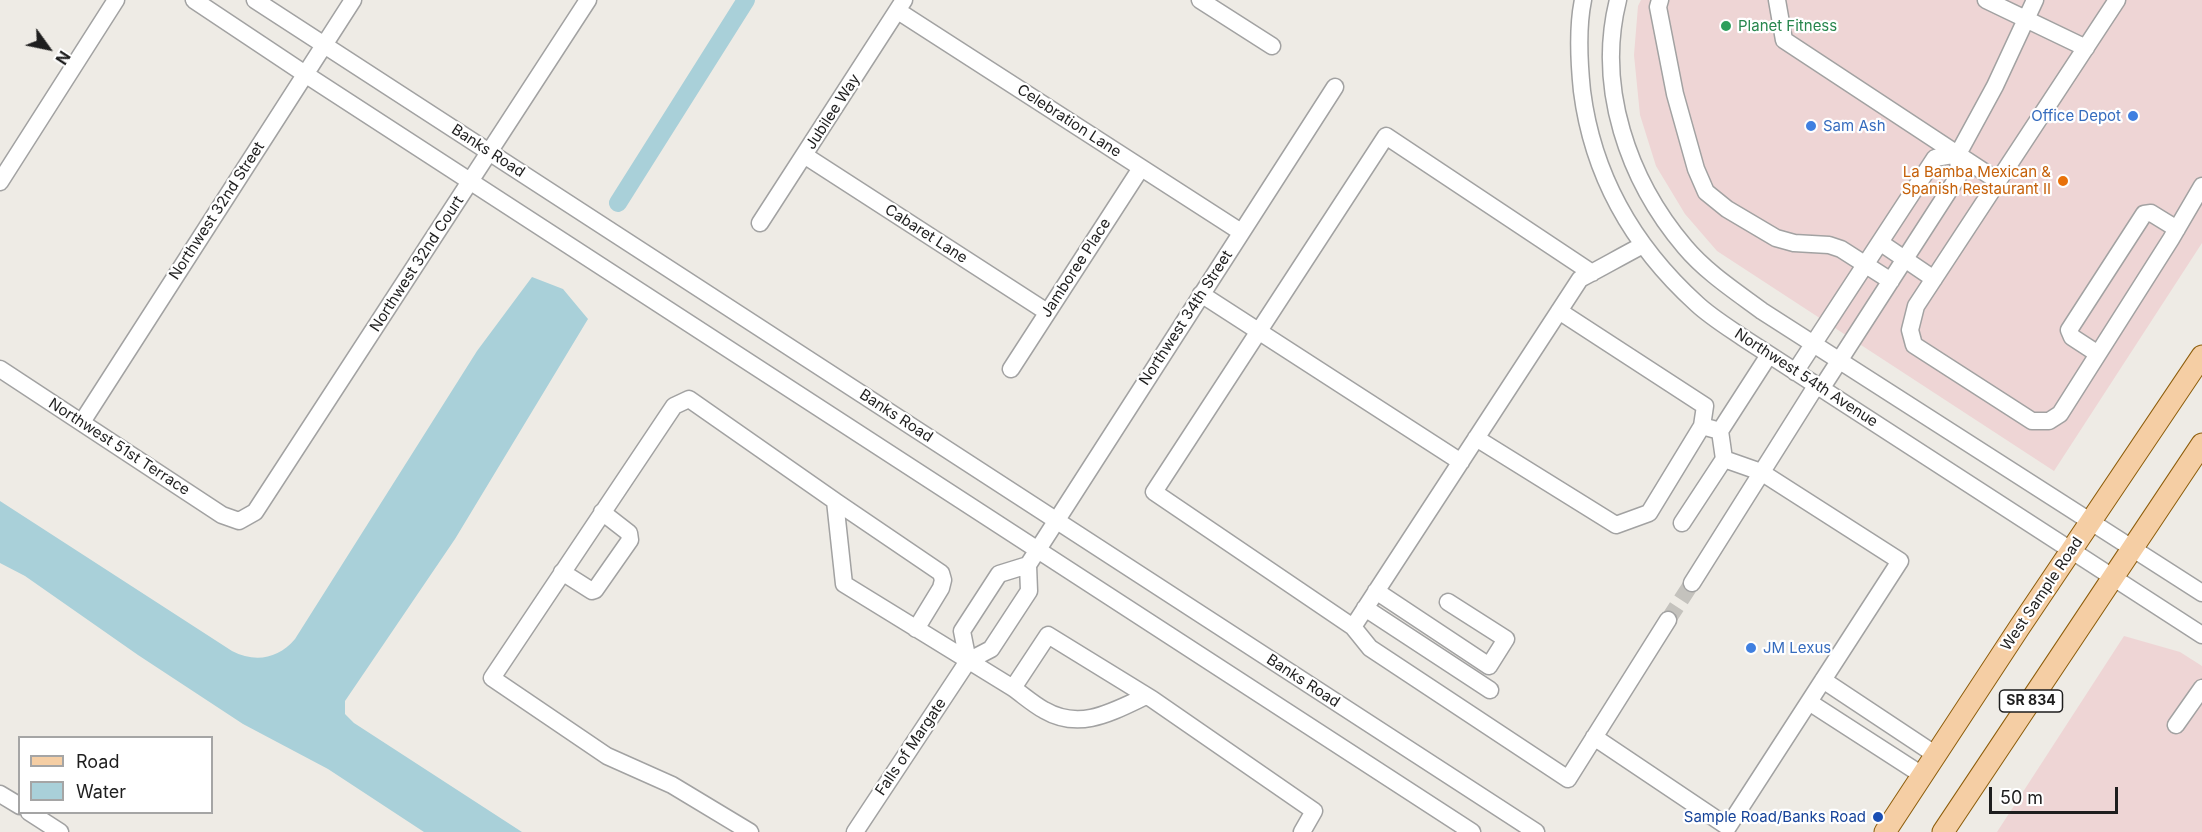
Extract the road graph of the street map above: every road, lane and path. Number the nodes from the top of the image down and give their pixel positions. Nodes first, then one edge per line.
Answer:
1 (116, 0) edge
2 (194, 0) edge
3 (255, 0) edge
4 (353, 0) edge
5 (588, 0) edge
6 (1200, 0) edge
7 (1583, 0) edge
8 (1618, 0) edge
9 (1660, 0) edge
10 (1777, 0) edge
11 (1986, 0) edge
12 (2035, 0) edge
13 (2113, 1) edge
14 (901, 5) edge
15 (1222, 6) edge
16 (2026, 19) junction
17 (323, 45) junction
18 (1272, 46) dead end
19 (2086, 48) junction
20 (304, 74) junction
21 (1335, 87) dead end
22 (490, 152) junction
23 (1958, 154) junction
24 (804, 155) junction
25 (1141, 168) junction
26 (471, 181) junction
27 (1998, 181) junction
28 (0, 182) edge
29 (2202, 186) edge
30 (760, 223) dead end
31 (2177, 229) junction
32 (1241, 232) junction
33 (1881, 243) junction
34 (1643, 245) junction
35 (1905, 259) junction
36 (1866, 265) junction
37 (1592, 273) junction
38 (1934, 279) junction
39 (1891, 281) junction
40 (1201, 294) junction
41 (1047, 312) junction
42 (1559, 312) junction
43 (1259, 330) junction
44 (1814, 343) junction
45 (2098, 354) junction
46 (1769, 355) junction
47 (2202, 356) edge
48 (1840, 360) junction
49 (0, 369) edge
50 (1011, 369) dead end
51 (1795, 372) junction
52 (1819, 387) junction
53 (82, 422) junction
54 (1702, 426) junction
55 (1720, 431) junction
56 (1476, 438) junction
57 (2202, 444) edge
58 (1724, 459) junction
59 (1461, 462) junction
60 (1761, 472) junction
61 (835, 501) junction
62 (602, 512) junction
63 (239, 521) joint
64 (1057, 521) junction
65 (2090, 522) junction
66 (1682, 523) dead end
67 (2133, 549) junction
68 (1038, 550) junction
69 (2071, 551) junction
70 (1028, 565) junction
71 (562, 572) junction
72 (2114, 577) junction
73 (1692, 583) tunnel mouth
74 (1376, 591) junction
75 (2202, 592) edge
76 (1448, 602) dead end
77 (1365, 608) junction
78 (1668, 620) tunnel mouth
79 (1353, 627) junction
80 (916, 629) junction
81 (2202, 635) edge
82 (968, 661) junction
83 (1823, 680) junction
84 (1013, 688) junction
85 (2202, 688) edge
86 (1490, 690) dead end
87 (1146, 696) junction
88 (1809, 702) junction
89 (2176, 725) dead end
90 (1594, 737) junction
91 (1936, 755) junction
92 (1922, 776) junction
93 (0, 794) edge
94 (18, 805) edge
95 (31, 814) edge
96 (60, 832) edge
97 (750, 832) edge
98 (855, 832) edge
99 (1302, 832) edge
100 (1472, 832) edge
101 (1536, 832) edge
102 (1885, 832) edge
103 (1943, 832) edge

1 - 28 street
2 - 20 street
3 - 17 street, Banks Road
4 - 17 street, Northwest 32nd Street
5 - 22 street, Northwest 32nd Court
6 - 15 street
7 - 34 street, Northwest 54th Avenue
8 - 44 street
9 - 36 street
10 - 23 street
11 - 16 street
12 - 16 street
13 - 19 street
14 - 24 street, Jubilee Way
14 - 25 street, Celebration Lane
15 - 18 street
16 - 19 street
16 - 23 street
17 - 20 street, Northwest 32nd Street
17 - 22 street, Banks Road
19 - 27 street
20 - 26 street
20 - 53 street, Northwest 32nd Street
21 - 32 street, Northwest 34th Street
22 - 26 street, Northwest 32nd Court
22 - 64 street, Banks Road
23 - 27 street
23 - 33 street
23 - 35 street
24 - 30 street, Jubilee Way
24 - 41 street, Cabaret Lane
25 - 32 street, Celebration Lane
25 - 41 street, Jamboree Place
26 - 63 street, Northwest 32nd Court
26 - 68 street
27 - 38 street
29 - 31 street
31 - 45 street
31 - 45 street
32 - 40 street, Northwest 34th Street
33 - 35 street
33 - 36 street
34 - 37 street
34 - 46 street, Northwest 54th Avenue
35 - 38 street
35 - 39 street
36 - 39 street
36 - 44 street
37 - 42 street
37 - 43 street
38 - 45 street
39 - 48 street
40 - 43 street
40 - 64 street, Northwest 34th Street
41 - 50 street, Jamboree Place
42 - 54 street
42 - 56 street
43 - 59 street
43 - 79 street
44 - 48 street
44 - 51 street
46 - 51 street, Northwest 54th Avenue
46 - 55 street
47 - 65 main road, West Sample Road / SR 834
48 - 52 street
48 - 65 street
49 - 53 street, Northwest 51st Terrace
51 - 52 street, Northwest 54th Avenue
52 - 60 street
52 - 69 street, Northwest 54th Avenue
53 - 63 street, Northwest 51st Terrace
54 - 55 street
54 - 56 street
55 - 58 street
56 - 59 street
57 - 67 main road, SR 834
58 - 60 street
58 - 66 street
59 - 74 street
60 - 73 street
60 - 83 street
61 - 62 street
61 - 80 street
61 - 80 street
62 - 71 street
62 - 71 street
64 - 68 street, Northwest 34th Street
64 - 101 street, Banks Road
65 - 67 street
65 - 69 main road, West Sample Road / SR 834
67 - 72 main road, SR 834
67 - 75 street
68 - 70 street
68 - 100 street
69 - 72 street, Northwest 54th Avenue
69 - 91 main road, West Sample Road / SR 834
70 - 82 street, Falls of Margate
70 - 82 street
71 - 97 street
72 - 81 street, Northwest 54th Avenue
72 - 103 main road, SR 834
74 - 76 street
74 - 77 street
77 - 79 street
77 - 86 street
78 - 90 street
79 - 90 street
80 - 82 street
82 - 84 street
82 - 98 street, Falls of Margate
83 - 88 street
83 - 91 street
84 - 87 street
84 - 87 street
85 - 89 street
87 - 99 street
88 - 90 street
88 - 92 street
91 - 92 main road, West Sample Road / SR 834
92 - 102 main road, West Sample Road / SR 834
93 - 94 street
95 - 96 street

